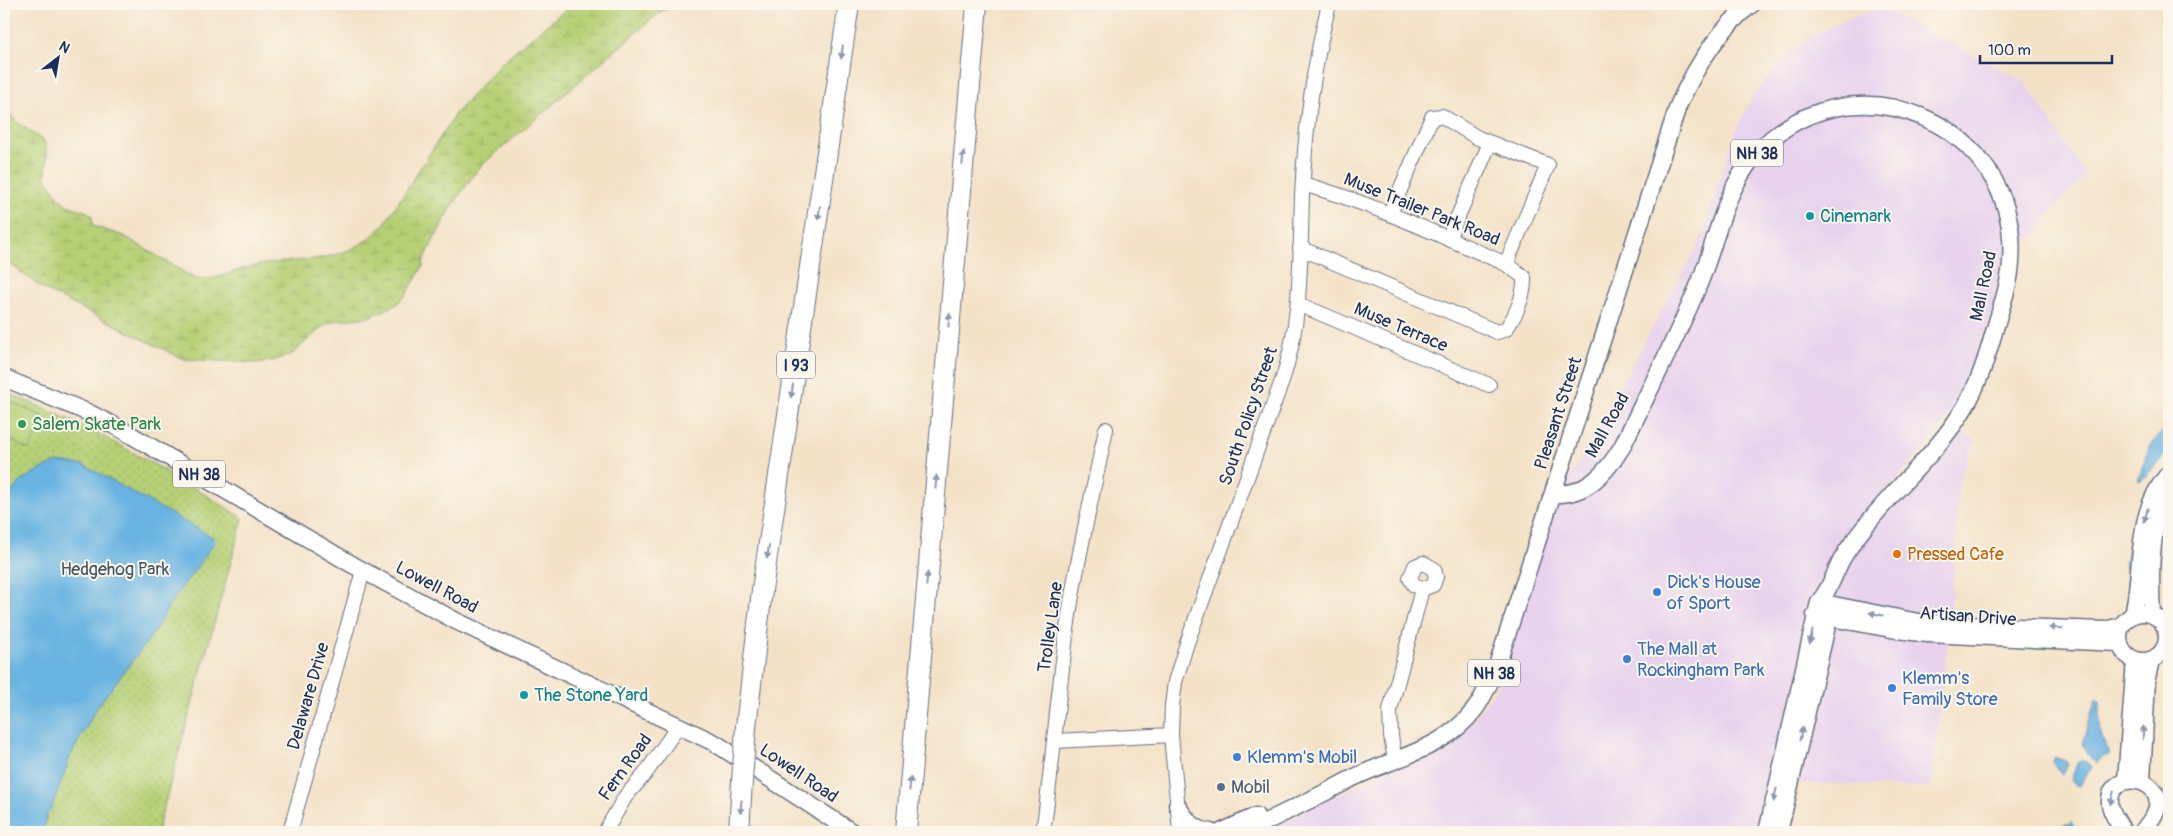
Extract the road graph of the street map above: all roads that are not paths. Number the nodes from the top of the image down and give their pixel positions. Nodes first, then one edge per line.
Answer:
1 (849, 4) edge
2 (977, 4) edge
3 (1329, 4) edge
4 (1752, 4) edge
5 (1490, 143) junction
6 (1303, 184) junction
7 (1390, 213) junction
8 (1448, 239) junction
9 (1300, 248) junction
10 (1506, 264) junction
11 (1298, 304) junction
12 (4, 378) edge
13 (1489, 385) dead end
14 (1106, 429) dead end
15 (2169, 473) edge
16 (2169, 491) edge
17 (1553, 494) junction
18 (363, 571) junction
19 (1422, 589) dead end
20 (1825, 606) junction
21 (2152, 615) junction
22 (2127, 621) junction
23 (2167, 629) edge
24 (2119, 643) junction
25 (2155, 655) edge
26 (679, 725) junction
27 (1171, 735) junction
28 (1055, 741) junction
29 (1395, 761) junction
30 (1348, 780) junction
31 (2134, 781) junction
32 (1177, 805) junction
33 (2120, 826) edge
34 (2146, 826) edge
35 (290, 832) edge
36 (605, 832) edge
37 (739, 832) edge
38 (852, 832) edge
39 (906, 832) edge
40 (1043, 832) edge
41 (1180, 832) edge
42 (1211, 832) edge
43 (1220, 832) edge
44 (1245, 832) edge
45 (1767, 832) edge
46 (1779, 832) edge

1 -> 37 highway, I 93, bridge
39 -> 2 highway
3 - 6 street, South Policy Street
4 - 17 main road, Pleasant Street
5 - 7 street
5 - 8 street
5 - 10 street, Muse Trailer Park Road
6 - 7 street, Muse Trailer Park Road
6 - 9 street, South Policy Street
7 - 8 street, Muse Trailer Park Road
8 - 10 street, Muse Trailer Park Road
9 - 10 street
9 - 11 street, South Policy Street
11 - 13 street, Muse Terrace
11 - 27 street, South Policy Street
12 - 18 main road, Lowell Road / NH 38
14 - 28 street, Trolley Lane
15 -> 22 main road
16 - 21 main road
17 - 20 main road, Mall Road / NH 38
17 - 29 main road, Pleasant Street / NH 38
18 - 26 main road, Lowell Road / NH 38
18 - 35 street, Delaware Drive
19 - 29 street
22 -> 20 main road, Artisan Drive
20 - 24 main road, Artisan Drive
20 -> 45 main road, Mall Road / NH 38
46 -> 20 main road, Mall Road / NH 38
21 - 22 main road
21 - 23 main road
22 - 24 main road
23 - 25 main road
24 - 25 main road
25 - 31 main road
26 - 36 street, Fern Road
26 - 38 main road, Lowell Road / NH 38
27 - 28 street
27 - 32 street, South Policy Street
28 - 40 street, Trolley Lane
29 - 30 main road, Pleasant Street / NH 38
30 - 43 main road, Pleasant Street / NH 38
30 - 44 main road, Pleasant Street / NH 38
31 -> 33 main road
31 - 34 main road
32 - 41 street, South Policy Street
32 - 42 main road
33 - 34 main road

